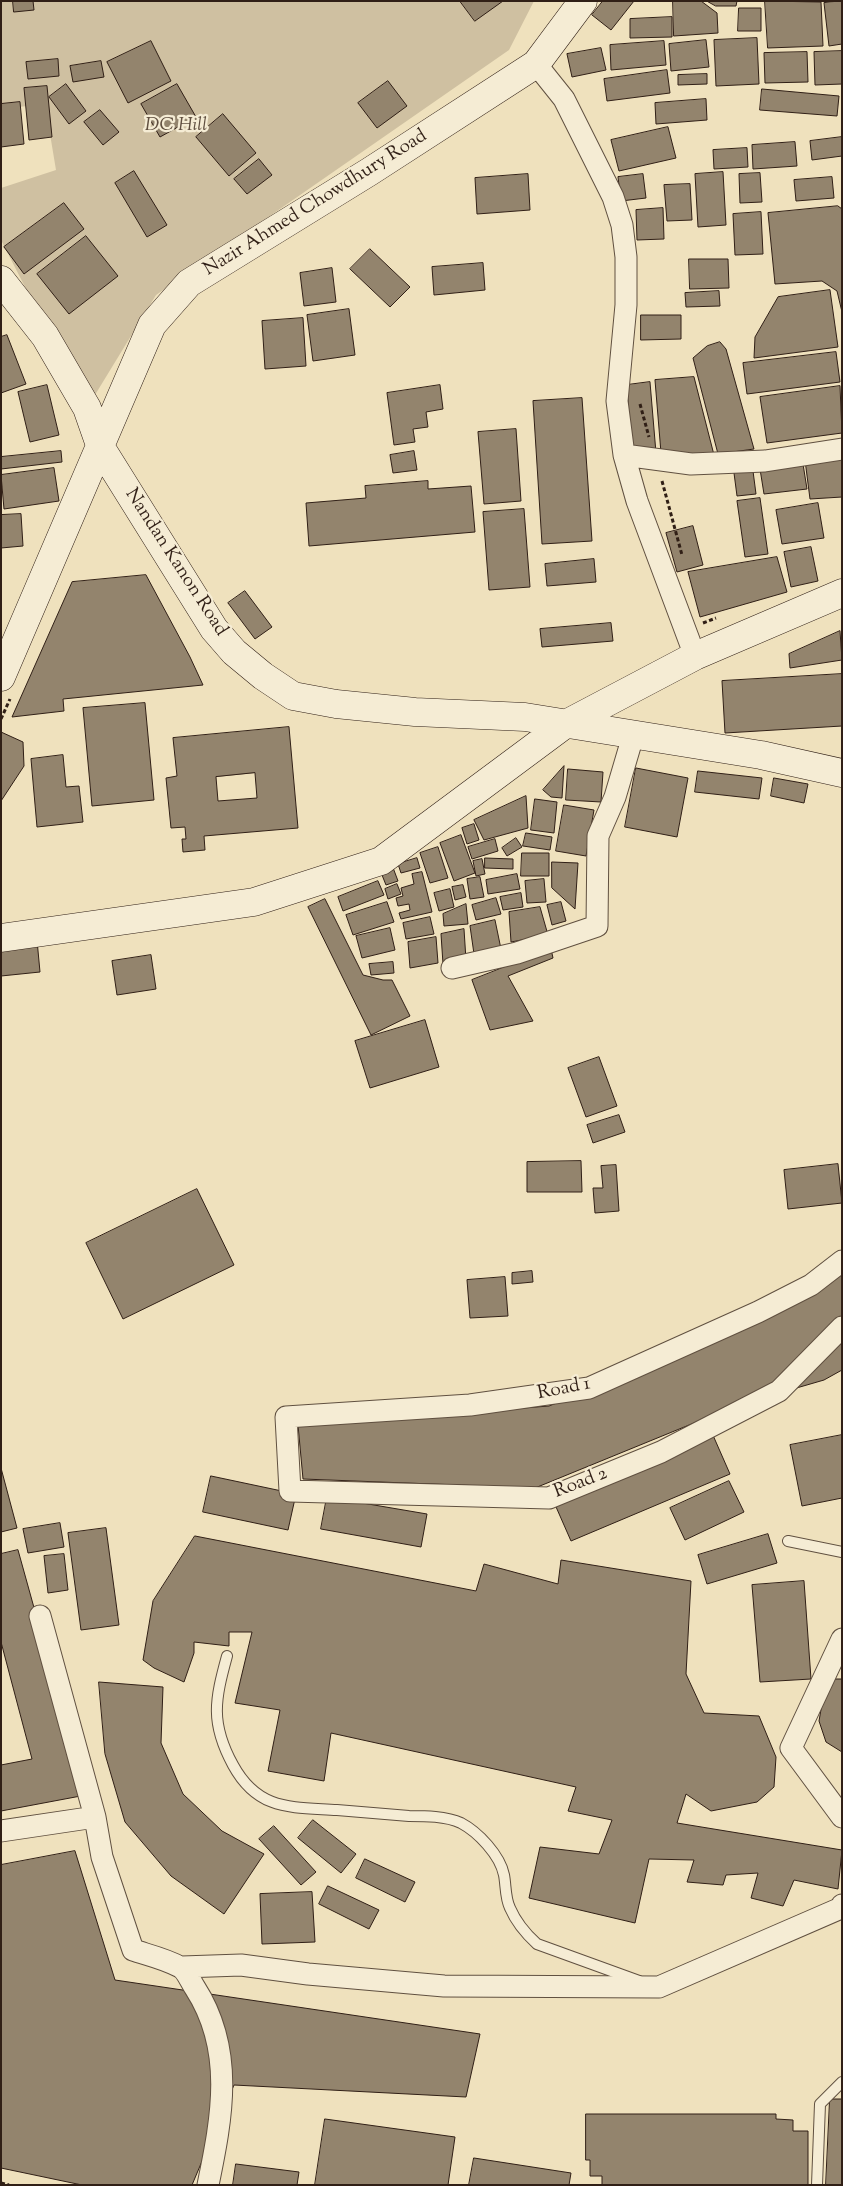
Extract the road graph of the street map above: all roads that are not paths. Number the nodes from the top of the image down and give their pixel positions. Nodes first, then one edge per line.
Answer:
1 (582, 1) edge
2 (536, 64) junction
3 (1, 280) edge
4 (101, 448) junction
5 (842, 449) edge
6 (624, 455) junction
7 (842, 593) edge
8 (695, 656) junction
9 (1, 677) edge
10 (564, 725) junction
11 (633, 736) junction
12 (842, 773) edge
13 (1, 938) edge
14 (452, 968) dead end
15 (842, 1261) edge
16 (842, 1327) edge
17 (288, 1445) joint
18 (788, 1541) dead end
19 (842, 1552) edge
20 (40, 1616) dead end
21 (842, 1639) edge
22 (228, 1656) dead end
23 (95, 1817) junction
24 (842, 1818) edge
25 (1, 1831) edge
26 (842, 1905) edge
27 (182, 1967) junction
28 (659, 1987) junction
29 (842, 2082) edge
30 (208, 2185) edge
31 (817, 2185) edge

1 - 2 main road, Nazir Ahmed Chowdhury Road
2 - 4 main road, Nazir Ahmed Chowdhury Road
2 - 6 street
3 - 4 main road, Nandan Kanon Road
4 - 9 main road, Nazir Ahmed Chowdhury Road
4 - 10 main road, Nandan Kanon Road
5 - 6 street
6 - 8 street
7 - 8 main road
8 - 10 main road
10 - 11 main road, Nandan Kanon Road
10 - 13 main road
11 - 12 main road, Nandan Kanon Road
11 - 14 street
15 - 17 street, Road 1
16 - 17 street, Road 2
18 - 19 lane
20 - 23 street
21 - 24 street
22 - 28 lane
23 - 25 street
23 - 27 street
26 - 28 street
27 - 28 street
27 - 30 street
29 - 31 lane

